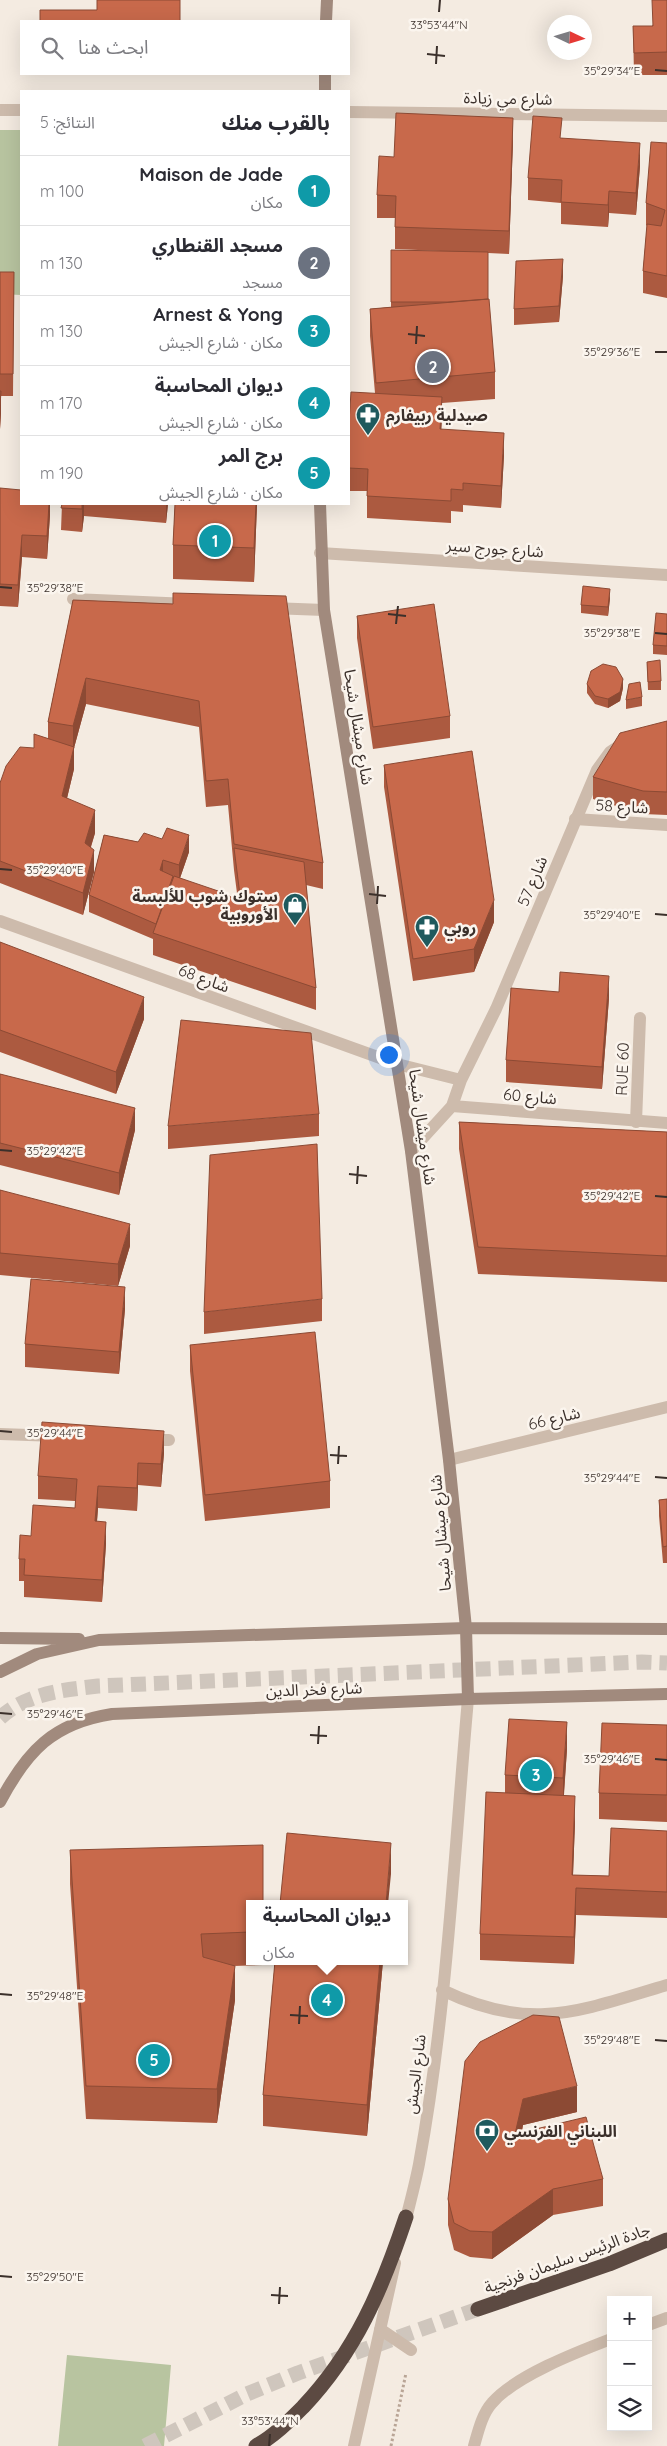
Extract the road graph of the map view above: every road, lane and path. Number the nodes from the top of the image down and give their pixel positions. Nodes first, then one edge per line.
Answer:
1 (327, 0) edge
2 (326, 20) edge
3 (325, 75) edge
4 (325, 90) edge
5 (0, 110) edge
6 (20, 110) edge
7 (350, 112) edge
8 (667, 116) edge
9 (320, 505) edge
10 (320, 554) junction
11 (667, 575) edge
12 (73, 599) edge
13 (198, 605) edge
14 (256, 607) edge
15 (324, 610) junction
16 (631, 742) edge
17 (575, 820) junction
18 (667, 825) edge
19 (0, 921) edge
20 (640, 1018) dead end
21 (398, 1064) junction
22 (461, 1080) junction
23 (452, 1106) junction
24 (636, 1122) junction
25 (667, 1123) edge
26 (411, 1151) junction
27 (667, 1407) edge
28 (0, 1434) edge
29 (68, 1436) edge
30 (135, 1439) edge
31 (169, 1440) dead end
32 (449, 1460) junction
33 (466, 1628) junction
34 (667, 1629) edge
35 (0, 1638) edge
36 (99, 1640) junction
37 (0, 1672) edge
38 (667, 1694) edge
39 (468, 1699) junction
40 (0, 1802) edge
41 (667, 1985) edge
42 (442, 1990) junction
43 (406, 2217) junction
44 (667, 2240) edge
45 (478, 2309) tunnel mouth
46 (667, 2318) edge
47 (652, 2324) edge
48 (380, 2329) junction
49 (607, 2341) edge
50 (411, 2350) joint
51 (256, 2446) edge
52 (354, 2446) edge
53 (391, 2446) edge
54 (474, 2446) edge

1 - 2 main road
3 - 4 main road
5 - 6 street
7 - 8 street, شارع مي زيادة
9 - 10 main road, شارع ميشال شيحا
10 - 11 street, شارع جورج سير
10 - 15 main road, شارع ميشال شيحا
12 - 13 street
14 - 15 street
15 - 21 main road, شارع ميشال شيحا
16 - 17 street, شارع 57
17 - 18 street, شارع 58
17 - 22 street, شارع 57
19 - 21 street, شارع 68
20 - 24 street, RUE 60
21 - 22 street
21 - 26 main road, شارع ميشال شيحا
22 - 23 street, شارع 57
23 - 24 street, شارع 60
23 - 26 street
24 - 25 street, شارع 60
26 - 32 main road, شارع ميشال شيحا
27 - 32 street, شارع 66
28 - 29 street
30 - 31 street
32 - 33 main road, شارع ميشال شيحا
33 - 34 main road
33 - 36 main road
33 - 39 main road, شارع ميشال شيحا
35 - 36 main road
36 - 37 main road
38 - 39 main road, شارع فخر الدين
39 - 40 main road, شارع فخر الدين
39 - 42 street, شارع الجيش
41 - 42 street
42 - 43 street, شارع الجيش
43 - 48 street, شارع الجيش
43 - 51 highway
44 - 45 highway, جادة الرئيس سليمان فرنجية
46 - 47 street
48 - 50 street
48 - 52 street, شارع الجيش
49 - 54 street
50 - 53 path

